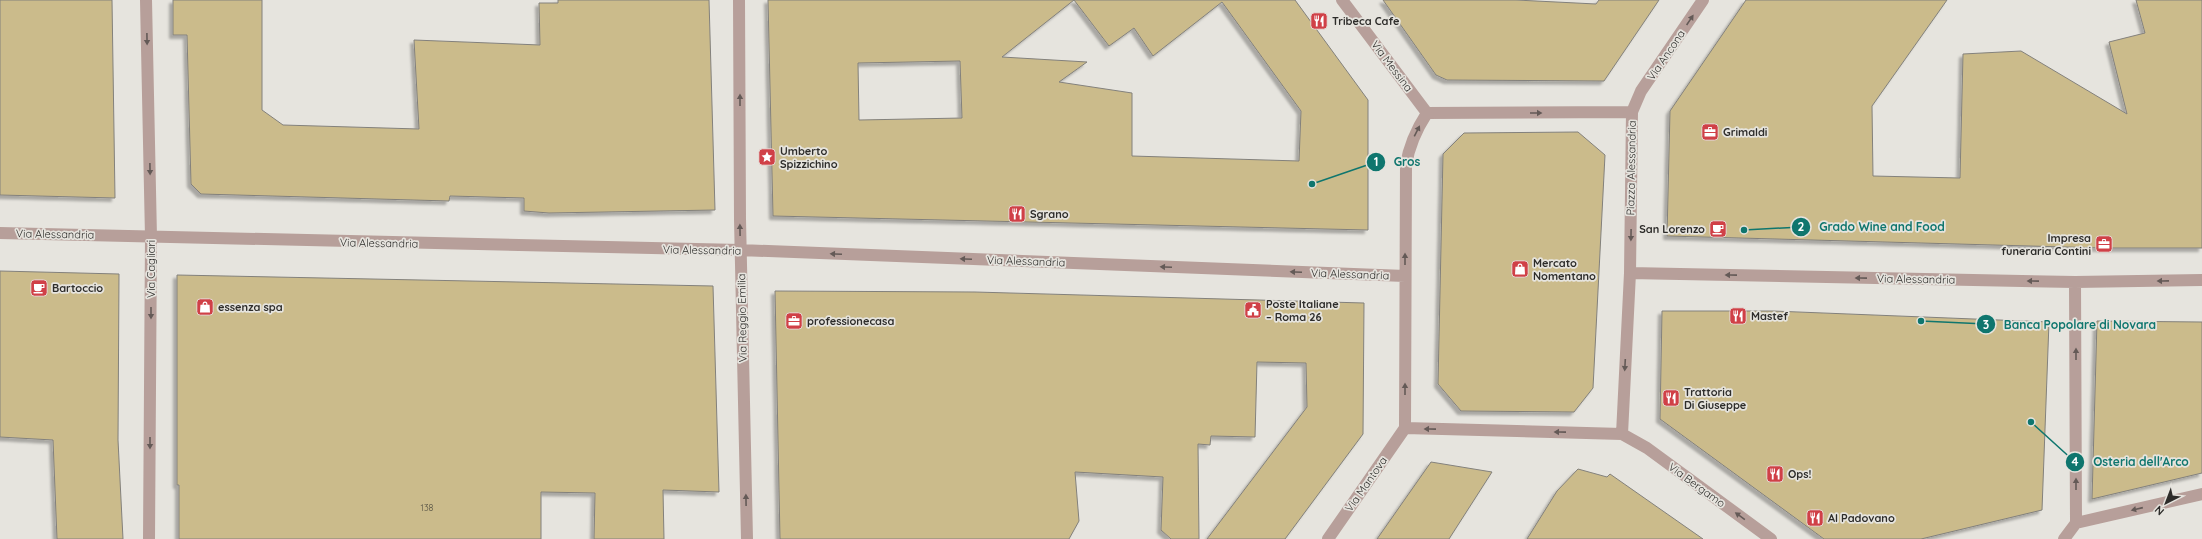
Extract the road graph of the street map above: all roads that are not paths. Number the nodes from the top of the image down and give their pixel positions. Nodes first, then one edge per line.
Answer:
1 (146, 0) edge
2 (739, 0) edge
3 (1342, 0) edge
4 (1703, 0) edge
5 (1632, 112) junction
6 (1428, 113) junction
7 (0, 233) edge
8 (151, 237) junction
9 (740, 250) junction
10 (1630, 273) junction
11 (1405, 276) junction
12 (2202, 280) edge
13 (2075, 282) junction
14 (1405, 428) junction
15 (1622, 434) junction
16 (2202, 494) edge
17 (2076, 523) junction
18 (150, 539) edge
19 (747, 539) edge
20 (1328, 539) edge
21 (1771, 539) edge
22 (2064, 539) edge

1 -> 8 street, Via Cagliari
9 -> 2 street, Via Reggio Emilia
3 - 6 street, Via Messina
5 -> 4 street, Via Ancona
6 -> 5 street, Piazza Alessandria
5 -> 10 street, Piazza Alessandria
11 -> 6 street
7 - 8 street, Via Alessandria
8 - 9 street, Via Alessandria
8 -> 18 street, Via Cagliari
11 -> 9 street, Via Alessandria
19 -> 9 street, Via Reggio Emilia
13 -> 10 street, Via Alessandria
10 -> 15 street, Piazza Alessandria
14 -> 11 street
12 -> 13 street, Via Alessandria
17 -> 13 street
15 -> 14 street
14 - 20 street, Via Mantova
21 -> 15 street, Via Bergamo
16 -> 17 street
17 - 22 street

